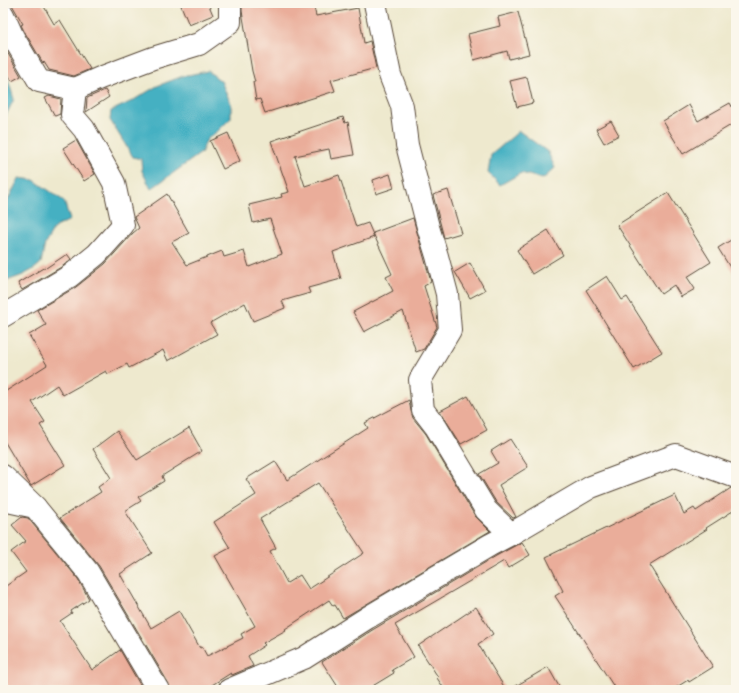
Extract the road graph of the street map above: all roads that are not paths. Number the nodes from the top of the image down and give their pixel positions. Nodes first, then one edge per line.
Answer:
1 (230, 3) edge
2 (375, 3) edge
3 (3, 15) edge
4 (75, 89) junction
5 (3, 316) edge
6 (3, 476) edge
7 (736, 477) edge
8 (3, 500) edge
9 (35, 507) junction
10 (511, 534) junction
11 (158, 690) edge
12 (229, 690) edge

1 - 4 street
2 - 10 street
3 - 4 street
4 - 5 street
6 - 9 street
7 - 10 street
8 - 9 street
9 - 11 street
10 - 12 street

